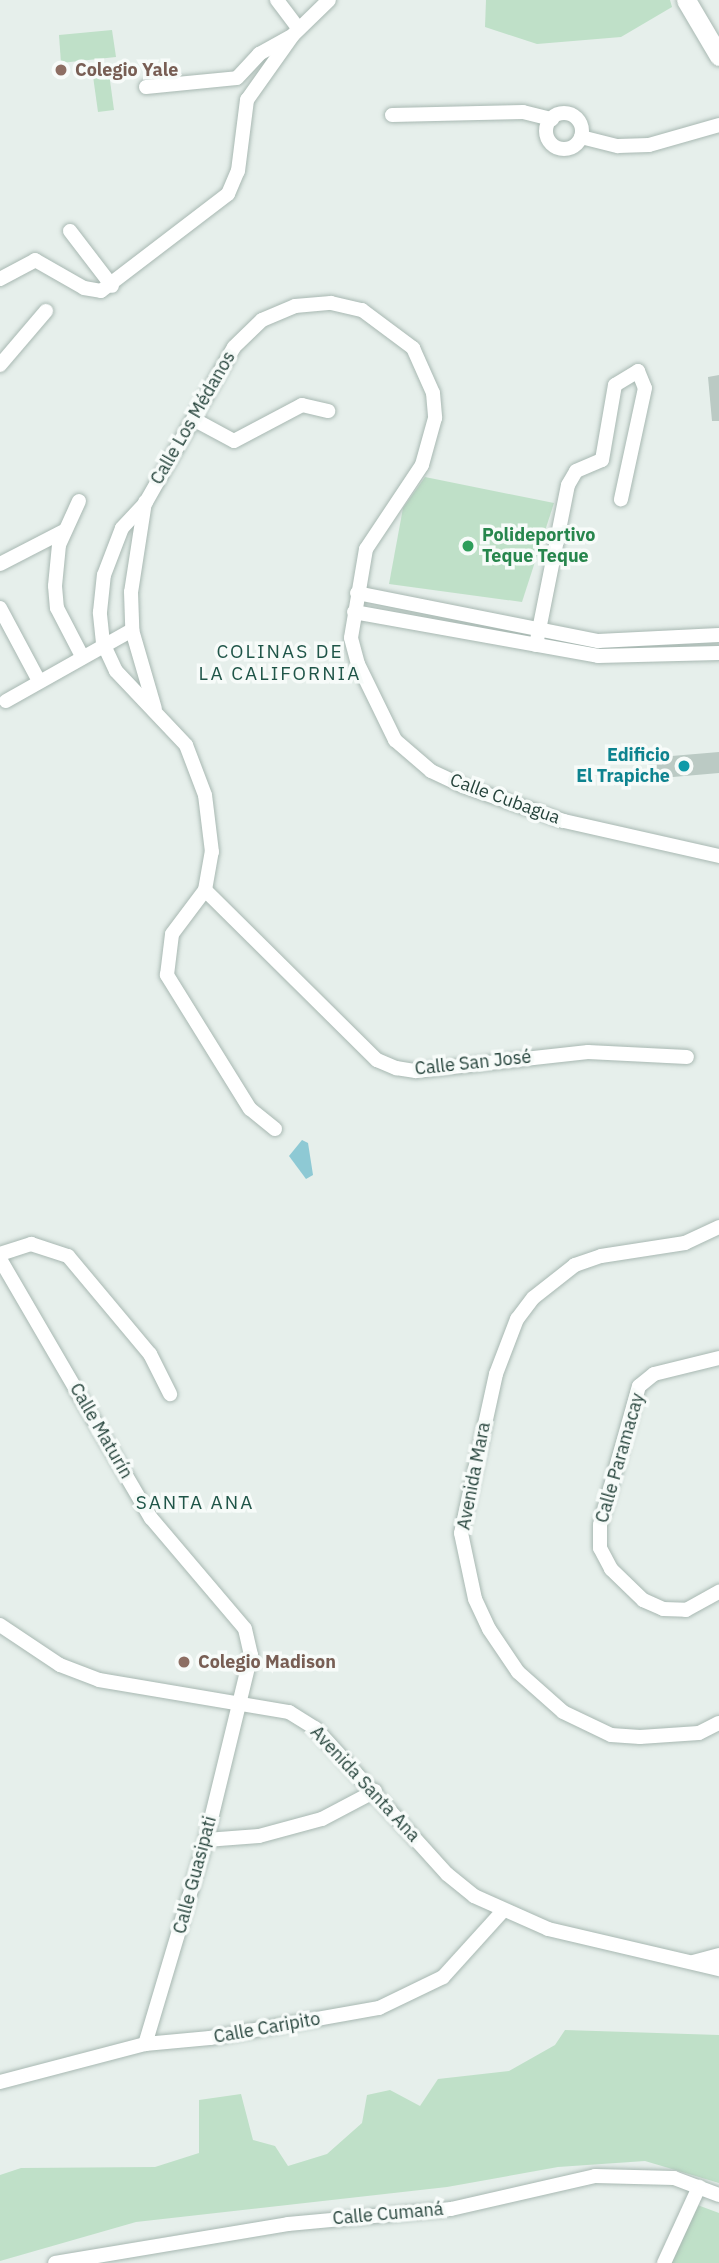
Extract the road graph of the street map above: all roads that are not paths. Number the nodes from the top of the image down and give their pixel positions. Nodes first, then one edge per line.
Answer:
1 (277, 0) edge
2 (329, 0) edge
3 (686, 0) edge
4 (296, 32) junction
5 (719, 56) edge
6 (146, 87) dead end
7 (392, 116) dead end
8 (552, 119) junction
9 (719, 125) edge
10 (581, 136) junction
11 (70, 231) dead end
12 (0, 279) edge
13 (112, 286) junction
14 (46, 311) dead end
15 (0, 365) edge
16 (328, 411) dead end
17 (195, 420) junction
18 (621, 499) dead end
19 (79, 502) dead end
20 (146, 502) junction
21 (64, 531) junction
22 (0, 564) edge
23 (357, 593) junction
24 (0, 608) edge
25 (354, 612) junction
26 (132, 630) junction
27 (538, 630) junction
28 (719, 635) edge
29 (103, 643) junction
30 (536, 645) junction
31 (719, 653) edge
32 (82, 656) junction
33 (39, 681) junction
34 (6, 701) dead end
35 (155, 709) junction
36 (719, 856) edge
37 (205, 890) junction
38 (687, 1056) dead end
39 (275, 1129) dead end
40 (719, 1227) edge
41 (0, 1256) edge
42 (719, 1358) edge
43 (170, 1394) dead end
44 (719, 1592) edge
45 (0, 1625) edge
46 (237, 1704) junction
47 (719, 1723) edge
48 (375, 1791) junction
49 (206, 1840) junction
50 (502, 1912) junction
51 (719, 1955) edge
52 (692, 1962) junction
53 (719, 1969) edge
54 (145, 2044) junction
55 (0, 2082) edge
56 (699, 2186) junction
57 (719, 2195) edge
58 (55, 2263) edge
59 (664, 2263) edge

1 - 4 street
2 - 4 street
3 - 5 street
4 - 6 street
4 - 13 street
7 - 8 street
8 - 10 street
8 - 10 street
9 - 10 street
11 - 13 street
12 - 13 street
14 - 15 street
16 - 17 street
17 - 20 street, Calle Los Médanos
17 - 23 street, Calle Los Médanos
18 - 27 street
19 - 21 street
20 - 26 street, Calle Los Médanos
20 - 29 street, Calle Los Médanos
21 - 22 street
21 - 32 street
23 - 25 street, Calle Los Médanos
23 - 27 street
24 - 33 street
25 - 30 street
25 - 36 street, Calle Cubagua
26 - 29 street
26 - 35 street, Calle Los Médanos
27 - 28 street
27 - 30 street
29 - 32 street
29 - 35 street, Calle Los Médanos
30 - 31 street
32 - 33 street
33 - 34 street
35 - 37 street, Calle Los Médanos
37 - 38 street, Calle San José
37 - 39 street, Calle Los Médanos
40 - 47 street, Avenida Mara
41 - 43 street
41 - 46 street, Calle Maturín
42 - 44 street, Calle Paramacay
45 - 46 street, Avenida Santa Ana
46 - 48 street, Avenida Santa Ana
46 - 49 street, Calle Guasipati
48 - 49 street
48 - 50 street, Avenida Santa Ana
49 - 54 street, Calle Guasipati
50 - 52 street, Avenida Santa Ana
50 - 54 street, Calle Caripito
51 - 52 street
52 - 53 street, Avenida Santa Ana
54 - 55 street, Calle Caripito
56 - 57 street, Calle Cumaná
56 - 58 street, Calle Cumaná
56 - 59 street

